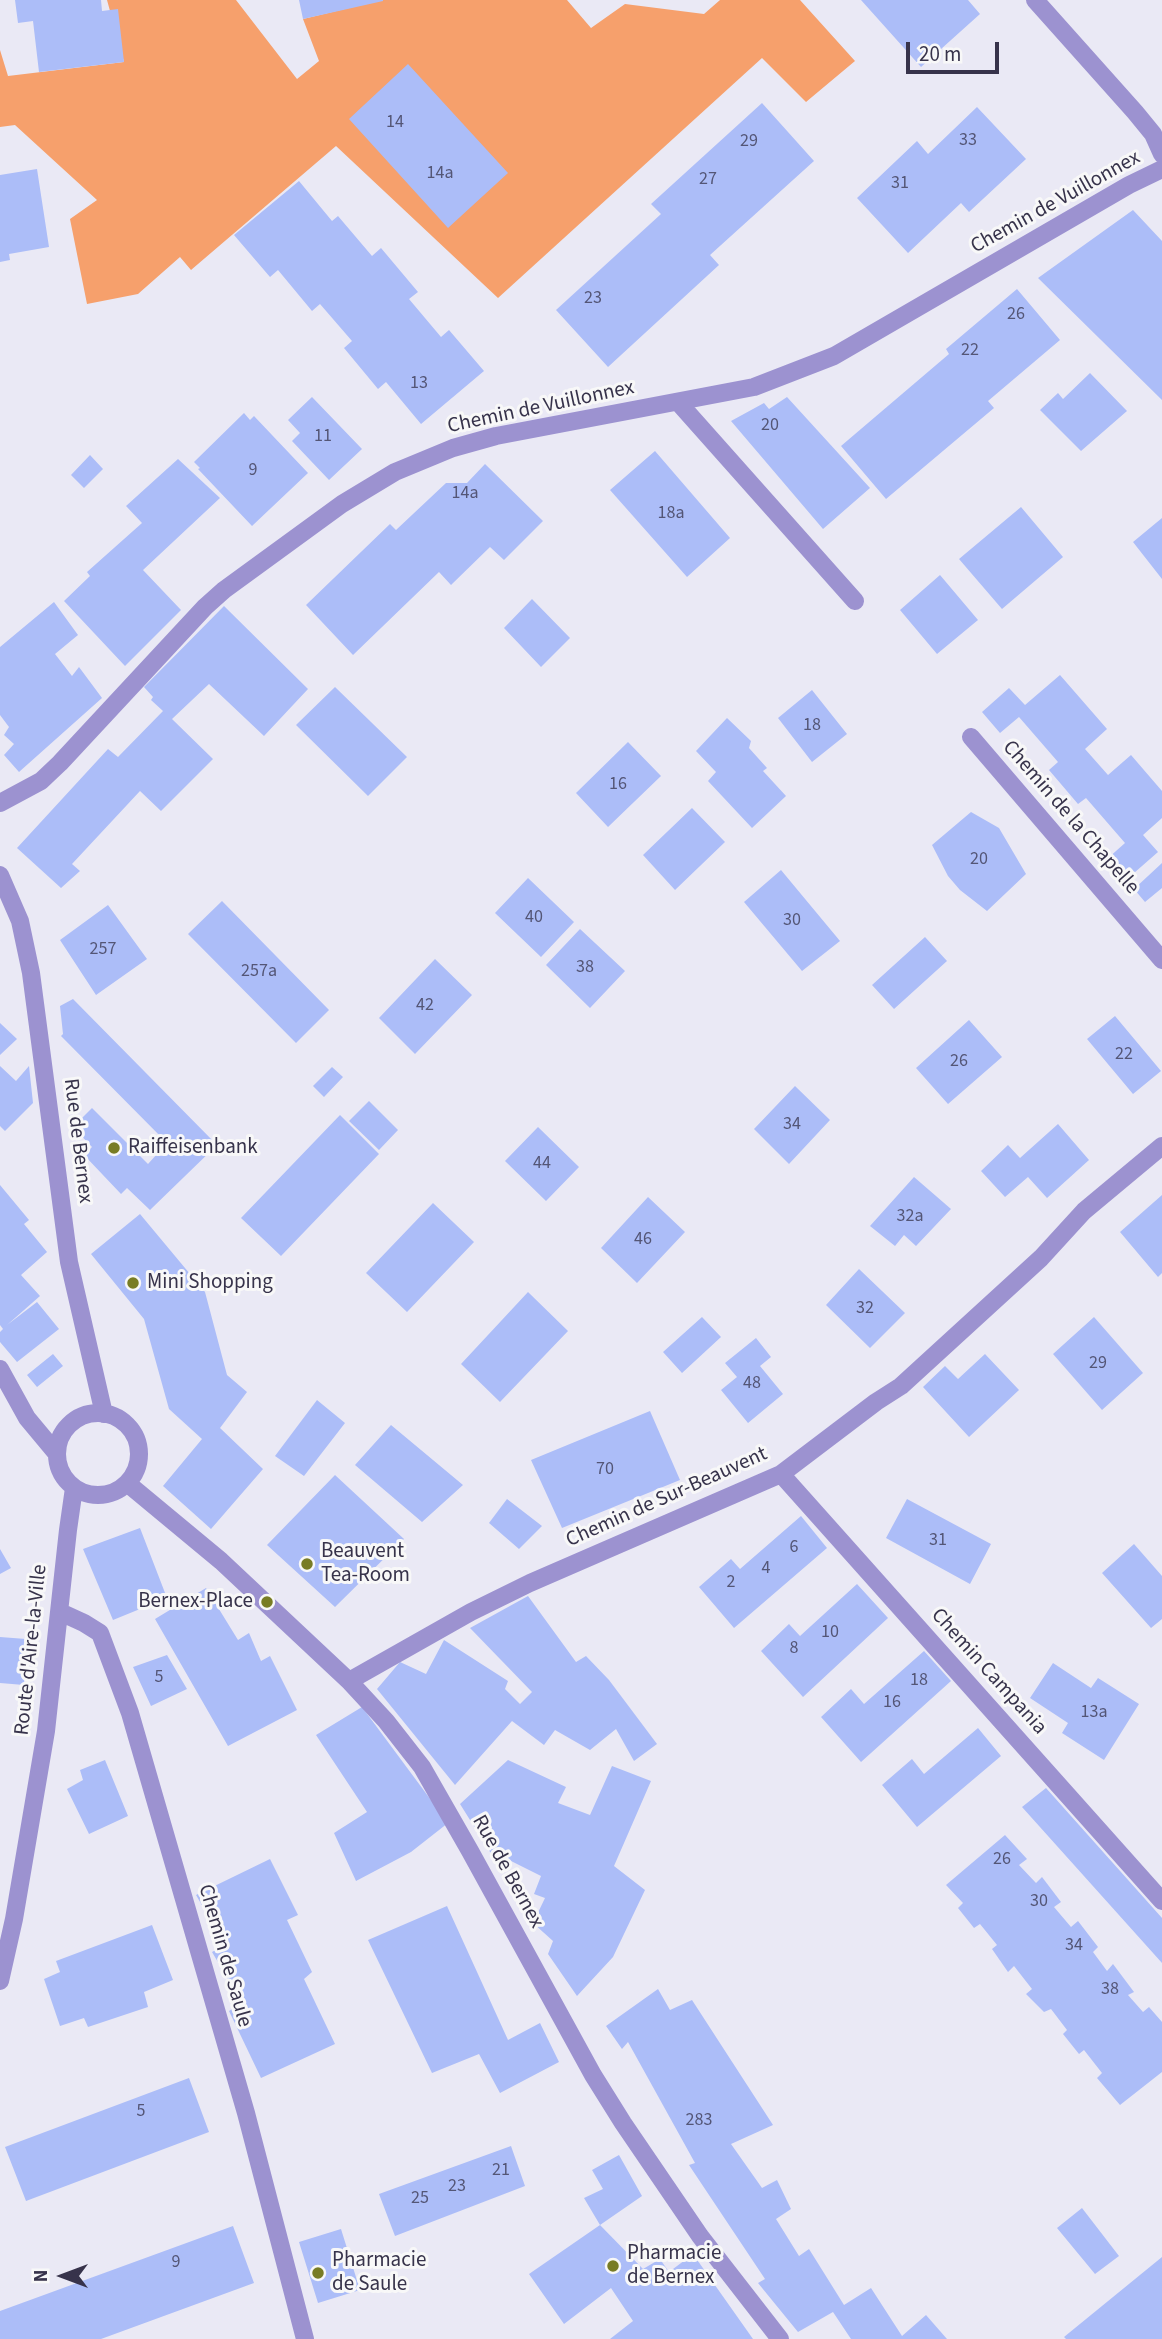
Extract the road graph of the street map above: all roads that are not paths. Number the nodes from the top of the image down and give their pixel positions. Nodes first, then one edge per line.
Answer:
1 (1035, 0) edge
2 (1162, 154) edge
3 (1162, 169) edge
4 (678, 402) junction
5 (855, 601) dead end
6 (971, 737) dead end
7 (0, 803) edge
8 (0, 875) edge
9 (1162, 960) edge
10 (1162, 1146) edge
11 (0, 1369) edge
12 (104, 1414) junction
13 (57, 1454) junction
14 (781, 1474) junction
15 (127, 1483) junction
16 (75, 1488) junction
17 (60, 1612) junction
18 (349, 1681) junction
19 (1162, 1901) edge
20 (0, 1981) edge
21 (304, 2339) edge
22 (780, 2339) edge

1 - 2 street
3 - 4 street, Chemin de Vuillonnex
4 - 5 street
4 - 7 street, Chemin de Vuillonnex
6 - 9 street, Chemin de la Chapelle
8 - 12 street, Rue de Bernex
10 - 14 street, Chemin de Sur-Beauvent
11 - 13 street
12 - 13 street
12 - 15 street
13 - 16 street
14 - 18 street, Chemin de Sur-Beauvent
14 - 19 street, Chemin Campania
15 - 16 street
15 - 18 street, Rue de Bernex
16 - 17 street, Route d'Aire-la-Ville
17 - 20 street, Route d'Aire-la-Ville
17 - 21 street, Chemin de Saule
18 - 22 street, Rue de Bernex

